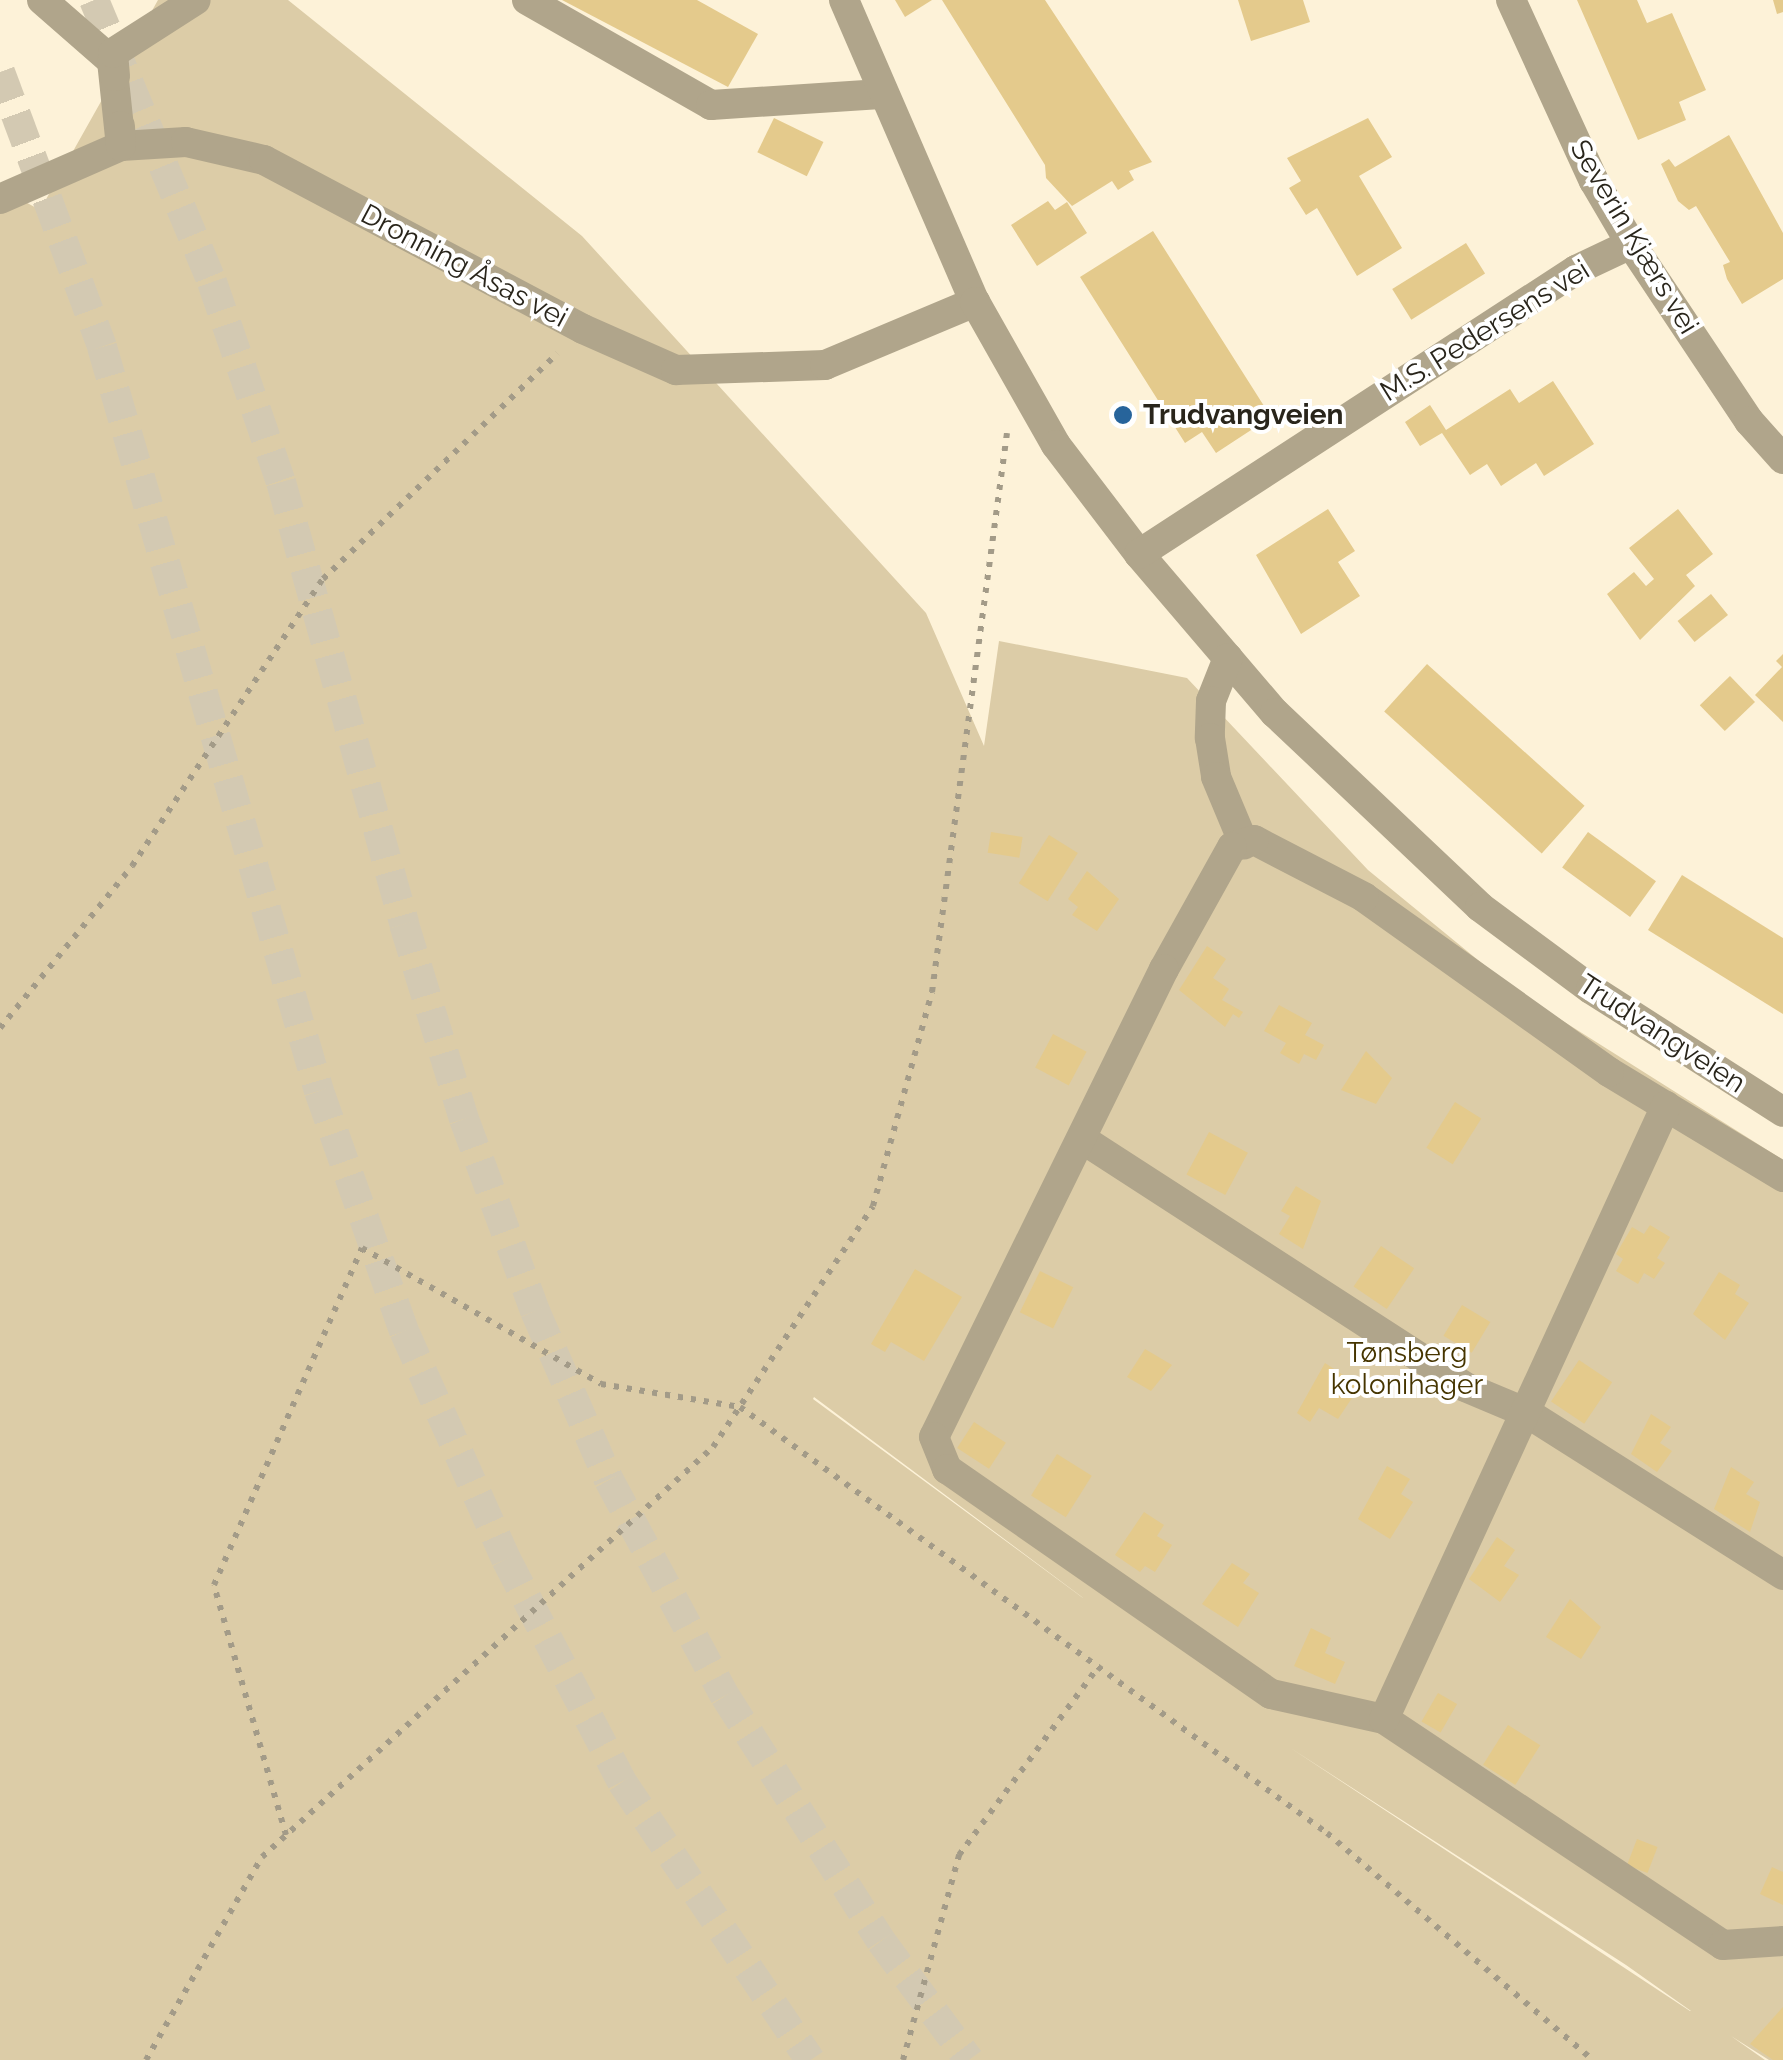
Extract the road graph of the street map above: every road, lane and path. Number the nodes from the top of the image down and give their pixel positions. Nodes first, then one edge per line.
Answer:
1 (42, 0) edge
2 (196, 0) edge
3 (527, 0) edge
4 (844, 0) edge
5 (1511, 0) edge
6 (882, 94) junction
7 (122, 146) junction
8 (0, 198) edge
9 (1631, 244) junction
10 (975, 302) junction
11 (583, 329) junction
12 (1009, 414) dead end
13 (1783, 459) edge
14 (1140, 554) junction
15 (1228, 658) junction
16 (1244, 844) junction
17 (0, 1028) edge
18 (1666, 1106) junction
19 (1783, 1112) edge
20 (1082, 1140) junction
21 (1783, 1178) edge
22 (740, 1407) junction
23 (1527, 1414) junction
24 (1783, 1574) edge
25 (1096, 1670) junction
26 (1384, 1719) junction
27 (286, 1835) junction
28 (1783, 1941) edge
29 (146, 2060) edge
30 (903, 2060) edge
31 (1593, 2060) edge

1 - 7 street
2 - 7 street
3 - 6 street
4 - 6 street, Trudvangveien
5 - 9 street, Severin Kjærs vei
6 - 10 street, Trudvangveien
7 - 8 street, Dronning Åsas vei
7 - 11 street, Dronning Åsas vei
9 - 13 street, Severin Kjærs vei
9 - 14 street, M.S. Pedersens vei
10 - 11 street, Dronning Åsas vei
10 - 14 street, Trudvangveien
11 - 17 path
12 - 22 path
14 - 15 street, Trudvangveien
15 - 16 street
15 - 19 street, Trudvangveien
16 - 18 street
16 - 20 street
18 - 21 street
18 - 23 street
20 - 23 street
20 - 26 street
22 - 25 path
22 - 27 path
22 - 27 path
23 - 24 street
23 - 26 street
25 - 30 path
25 - 31 path
26 - 28 street
27 - 29 path

